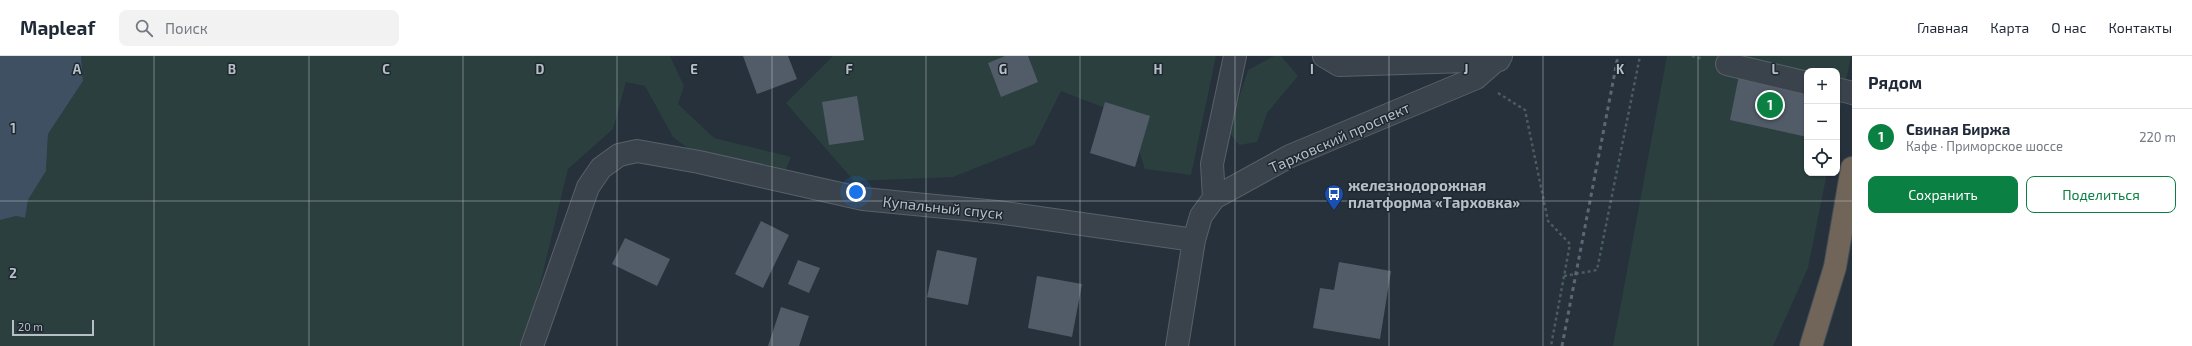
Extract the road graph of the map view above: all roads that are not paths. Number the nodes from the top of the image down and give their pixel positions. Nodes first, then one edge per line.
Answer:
1 (1234, 56) edge
2 (1324, 56) edge
3 (1500, 58) edge
4 (1727, 64) dead end
5 (1804, 82) edge
6 (1840, 90) edge
7 (1852, 93) edge
8 (1852, 168) edge
9 (1214, 198) junction
10 (1194, 240) junction
11 (532, 346) edge
12 (1177, 346) edge
13 (1811, 346) edge

1 - 9 street
2 - 3 street
3 - 9 street, Тарховский проспект
4 - 5 street
6 - 7 street
8 - 13 highway
9 - 10 street, Тарховский проспект
10 - 11 street, Купальный спуск
10 - 12 street, Тарховский проспект

